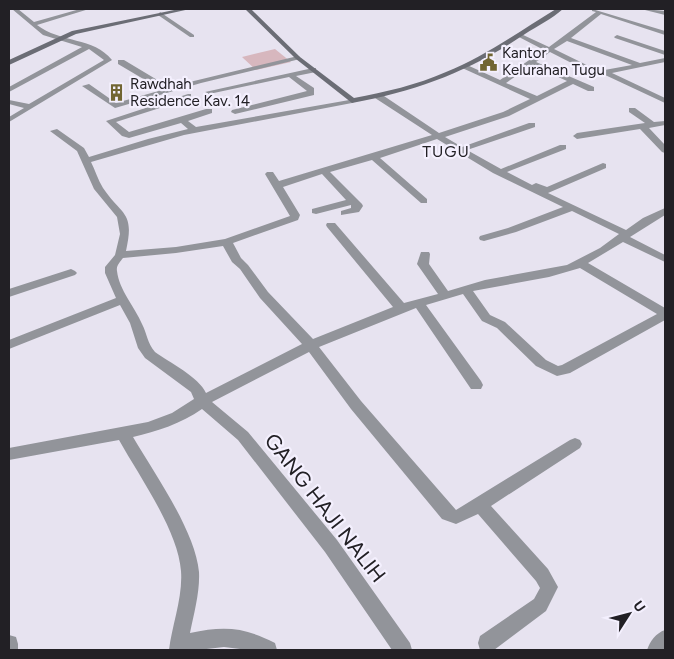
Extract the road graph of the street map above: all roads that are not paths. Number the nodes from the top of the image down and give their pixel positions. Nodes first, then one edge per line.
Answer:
1 (16, 9) edge
2 (86, 9) edge
3 (187, 9) edge
4 (248, 9) edge
5 (560, 9) edge
6 (590, 9) edge
7 (647, 9) edge
8 (600, 12) junction
9 (665, 13) edge
10 (160, 14) junction
11 (34, 24) junction
12 (637, 24) junction
13 (665, 33) edge
14 (518, 35) junction
15 (192, 36) dead end
16 (566, 38) junction
17 (57, 39) junction
18 (614, 40) junction
19 (87, 47) junction
20 (549, 49) junction
21 (665, 54) edge
22 (298, 58) junction
23 (665, 60) edge
24 (121, 62) dead end
25 (531, 62) junction
26 (9, 63) edge
27 (638, 65) junction
28 (464, 67) junction
29 (313, 70) junction
30 (604, 73) junction
31 (290, 75) junction
32 (573, 81) junction
33 (501, 83) junction
34 (86, 86) dead end
35 (591, 89) dead end
36 (9, 90) edge
37 (168, 90) junction
38 (209, 92) dead end
39 (665, 94) edge
40 (188, 96) dead end
41 (378, 96) junction
42 (655, 97) junction
43 (537, 98) junction
44 (352, 101) junction
45 (665, 101) edge
46 (9, 102) edge
47 (31, 107) junction
48 (632, 110) dead end
49 (209, 111) dead end
50 (235, 112) dead end
51 (9, 120) edge
52 (182, 120) junction
53 (665, 122) edge
54 (532, 125) dead end
55 (645, 127) junction
56 (193, 129) junction
57 (54, 131) dead end
58 (436, 136) junction
59 (576, 136) dead end
60 (563, 147) dead end
61 (465, 148) junction
62 (665, 150) edge
63 (374, 157) junction
64 (86, 161) junction
65 (603, 166) dead end
66 (506, 170) junction
67 (324, 171) junction
68 (270, 174) dead end
69 (278, 185) junction
70 (353, 201) junction
71 (424, 202) dead end
72 (572, 207) junction
73 (316, 211) dead end
74 (665, 211) edge
75 (345, 213) dead end
76 (332, 225) dead end
77 (624, 236) junction
78 (484, 238) dead end
79 (227, 242) junction
80 (425, 254) dead end
81 (120, 255) junction
82 (665, 259) edge
83 (581, 264) junction
84 (72, 273) dead end
85 (464, 289) junction
86 (9, 293) edge
87 (444, 294) junction
88 (122, 300) junction
89 (418, 302) junction
90 (401, 308) junction
91 (665, 314) edge
92 (9, 345) edge
93 (311, 345) junction
94 (476, 385) dead end
95 (202, 401) junction
96 (123, 434) junction
97 (576, 444) dead end
98 (9, 454) edge
99 (480, 505) junction
100 (487, 643) dead end
101 (9, 644) edge
102 (178, 648) edge
103 (397, 648) edge
104 (9, 649) edge
105 (268, 650) edge

1 - 11 street
2 - 11 street
3 - 10 street
4 - 22 street
5 - 14 street
6 - 8 street
7 - 9 street
8 - 12 street
8 - 16 street
10 - 15 street
10 - 17 street
11 - 17 street
12 - 13 street
12 - 18 street
14 - 20 street
14 - 28 street
16 - 18 street
16 - 20 street
17 - 19 street
17 - 26 street
18 - 21 street
18 - 27 street
19 - 36 street
19 - 47 street
20 - 25 street
20 - 30 street
22 - 29 street
22 - 37 street
23 - 27 street
24 - 37 street
25 - 32 street
25 - 33 street
27 - 30 street
28 - 33 street
28 - 41 street
29 - 31 street
29 - 44 street
30 - 42 street
31 - 38 street
31 - 50 street
32 - 35 street
32 - 43 street
33 - 43 street
34 - 37 street
39 - 42 street
40 - 52 street
41 - 44 street
41 - 58 street
42 - 45 street
43 - 58 street
44 - 56 street
46 - 47 street
47 - 51 street
48 - 55 street
49 - 52 street
52 - 56 street
53 - 55 street
54 - 61 street
55 - 59 street
55 - 62 street
56 - 64 street
57 - 64 street, GANG HAJI NALIH
58 - 61 street
58 - 63 street
58 - 72 street
60 - 66 street
61 - 66 street
63 - 67 street
63 - 71 street
64 - 81 street, GANG HAJI NALIH
65 - 66 street
67 - 69 street
67 - 70 street
68 - 69 street
69 - 79 street
70 - 73 street
70 - 75 street
72 - 77 street
72 - 78 street
74 - 77 street
76 - 90 street
77 - 82 street
77 - 83 street
79 - 81 street
79 - 93 street
80 - 87 street
81 - 88 street, GANG HAJI NALIH
83 - 85 street
83 - 91 street
84 - 86 street
85 - 87 street
85 - 91 street
87 - 89 street
88 - 92 street
88 - 95 street, GANG HAJI NALIH
89 - 90 street
89 - 94 street
90 - 93 street
93 - 95 street
93 - 99 street
95 - 96 street
95 - 103 street, GANG HAJI NALIH
96 - 98 street
96 - 102 street
97 - 99 street
99 - 100 street
101 - 104 street
102 - 105 street

